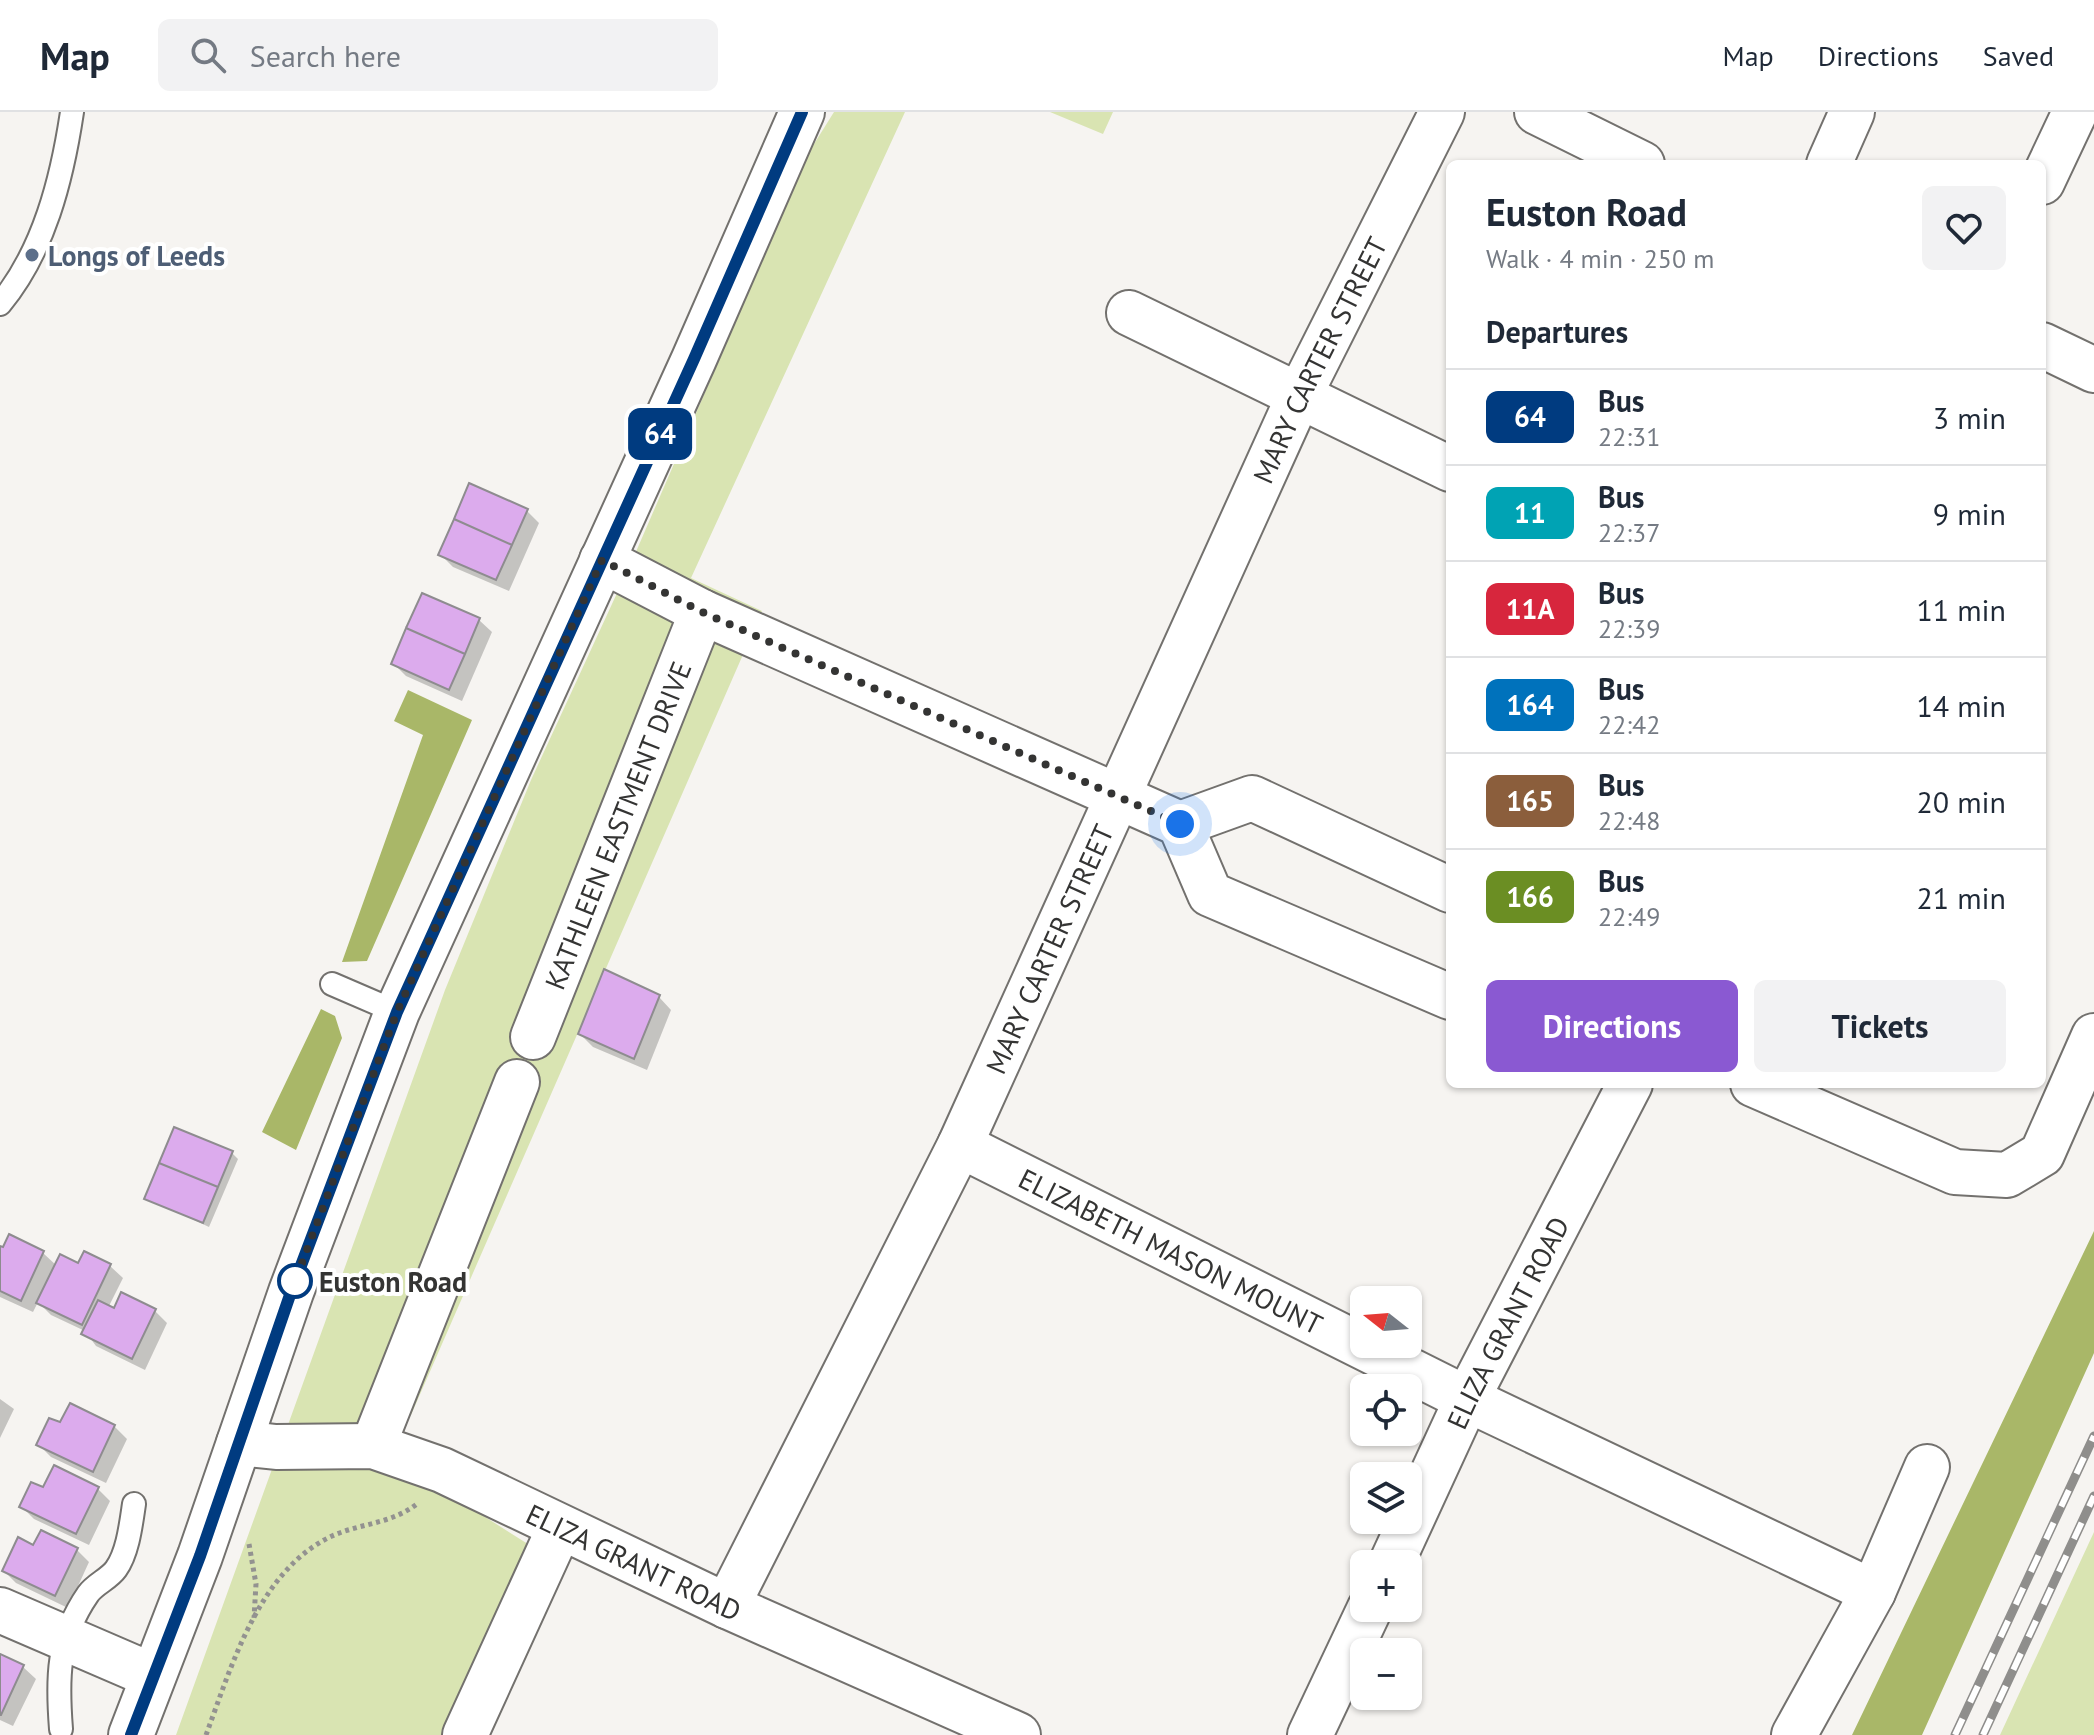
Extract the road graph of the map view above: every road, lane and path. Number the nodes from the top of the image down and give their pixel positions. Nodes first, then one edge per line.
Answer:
1 (72, 112) edge
2 (802, 112) edge
3 (1442, 112) edge
4 (1537, 112) edge
5 (1852, 112) edge
6 (2075, 112) edge
7 (1634, 160) edge
8 (1831, 160) edge
9 (2046, 174) edge
10 (0, 304) edge
11 (1129, 313) dead end
12 (2046, 347) edge
13 (2094, 370) edge
14 (1299, 396) junction
15 (1446, 467) edge
16 (602, 560) junction
17 (702, 612) junction
18 (1119, 798) junction
19 (1180, 824) junction
20 (1446, 888) edge
21 (332, 984) dead end
22 (1446, 995) edge
23 (397, 1012) junction
24 (2094, 1036) edge
25 (533, 1037) dead end
26 (517, 1082) dead end
27 (1628, 1088) edge
28 (1762, 1088) edge
29 (960, 1145) junction
30 (1467, 1399) junction
31 (239, 1443) junction
32 (373, 1446) junction
33 (1927, 1467) dead end
34 (442, 1470) junction
35 (134, 1504) dead end
36 (560, 1527) junction
37 (1397, 1550) edge
38 (1873, 1592) junction
39 (727, 1606) junction
40 (0, 1610) edge
41 (1363, 1622) edge
42 (67, 1639) junction
43 (153, 1676) junction
44 (61, 1729) dead end
45 (131, 1735) edge
46 (206, 1735) edge
47 (465, 1735) edge
48 (1018, 1735) edge
49 (1310, 1735) edge
50 (1794, 1735) edge

1 - 10 lane
2 - 16 street
3 - 14 street, MARY CARTER STREET
4 - 7 street
5 - 8 street
6 - 9 street
11 - 14 street
12 - 13 street
14 - 15 street
14 - 18 street, MARY CARTER STREET
16 - 17 street
16 - 23 street
17 - 18 street
17 - 25 street, KATHLEEN EASTMENT DRIVE
18 - 19 street
18 - 29 street, MARY CARTER STREET
19 - 20 street
19 - 22 street
21 - 23 lane
23 - 31 street
24 - 28 street
26 - 32 street
27 - 30 street, ELIZA GRANT ROAD
29 - 30 street, ELIZABETH MASON MOUNT
29 - 39 street, MARY CARTER STREET
30 - 37 street, ELIZA GRANT ROAD
30 - 38 street, ELIZABETH MASON MOUNT
31 - 32 street, ELIZA GRANT ROAD
31 - 43 street
32 - 34 street, ELIZA GRANT ROAD
33 - 38 street
34 - 36 street, ELIZA GRANT ROAD
34 - 46 path
35 - 42 lane
36 - 39 street, ELIZA GRANT ROAD
36 - 47 street
38 - 50 street
39 - 48 street, ELIZA GRANT ROAD
40 - 42 street
41 - 49 street
42 - 43 street
42 - 44 lane
43 - 45 street

